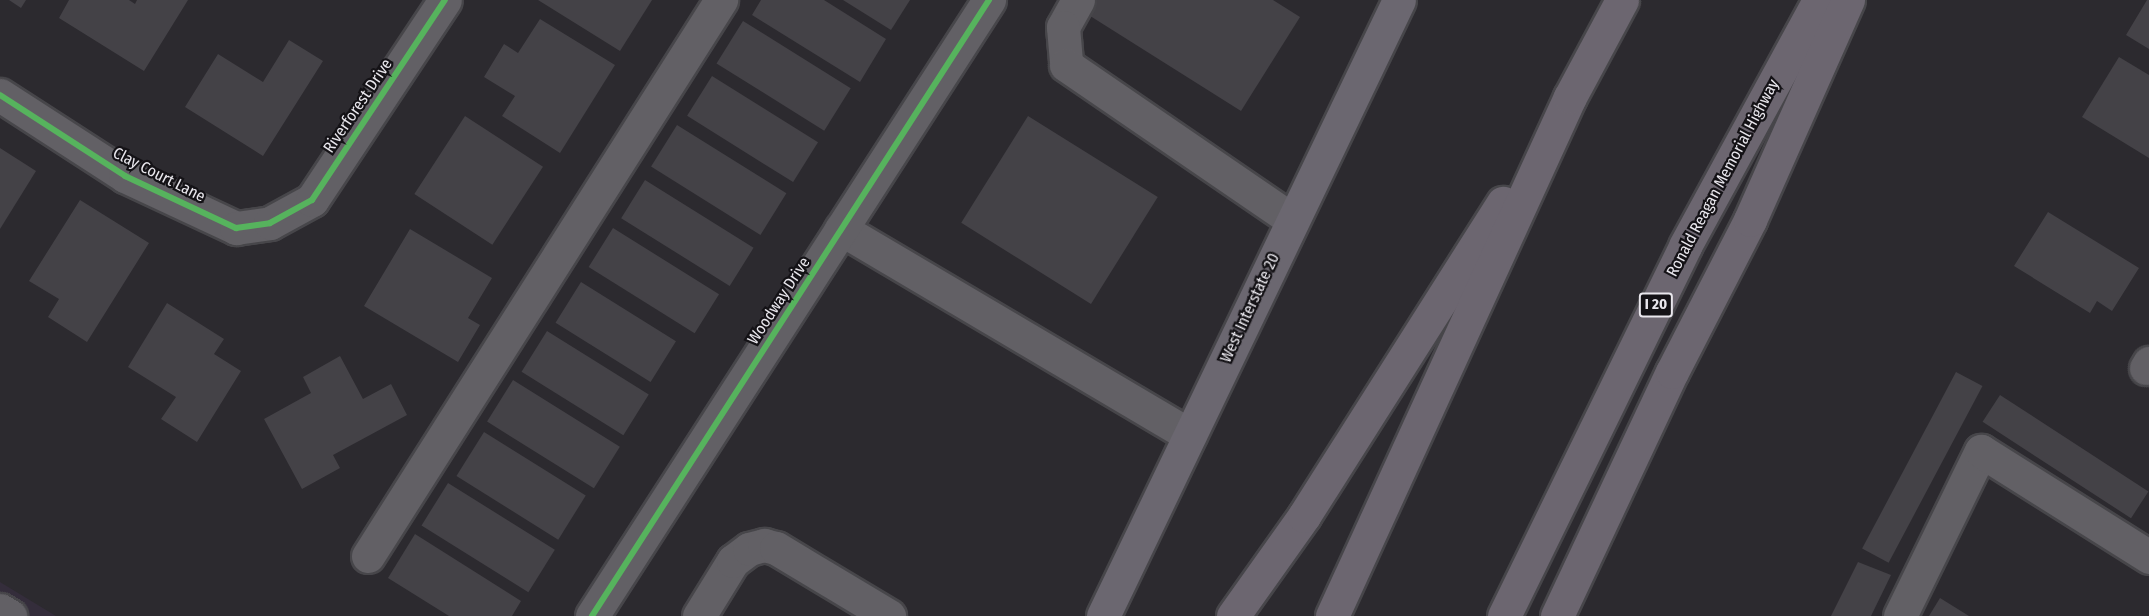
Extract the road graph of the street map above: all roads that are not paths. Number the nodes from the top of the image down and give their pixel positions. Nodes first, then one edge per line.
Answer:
1 (445, 0) edge
2 (721, 0) edge
3 (989, 0) edge
4 (1078, 0) edge
5 (1399, 0) edge
6 (1622, 0) edge
7 (1819, 0) edge
8 (1848, 0) edge
9 (0, 95) edge
10 (1570, 98) junction
11 (284, 217) joint
12 (1292, 220) junction
13 (841, 229) junction
14 (1190, 435) junction
15 (368, 556) dead end
16 (2149, 557) edge
17 (0, 610) edge
18 (10, 616) edge
19 (592, 616) edge
20 (699, 616) edge
21 (889, 616) edge
22 (1103, 616) edge
23 (1233, 616) edge
24 (1332, 616) edge
25 (1503, 616) edge
26 (1557, 616) edge
27 (1900, 616) edge

1 - 11 street, Riverforest Drive
2 - 15 street
3 - 13 street, Woodway Drive
4 - 12 street
5 - 12 main road, West Interstate 20
6 - 10 highway
7 - 25 highway, Ronald Reagan Memorial Highway / I 20
8 - 26 highway
9 - 11 street, Clay Court Lane
10 - 23 highway
10 - 24 highway
12 - 14 main road, West Interstate 20
13 - 14 street
13 - 19 street, Woodway Drive
14 - 22 main road, West Interstate 20
16 - 27 street
17 - 18 street
20 - 21 street

